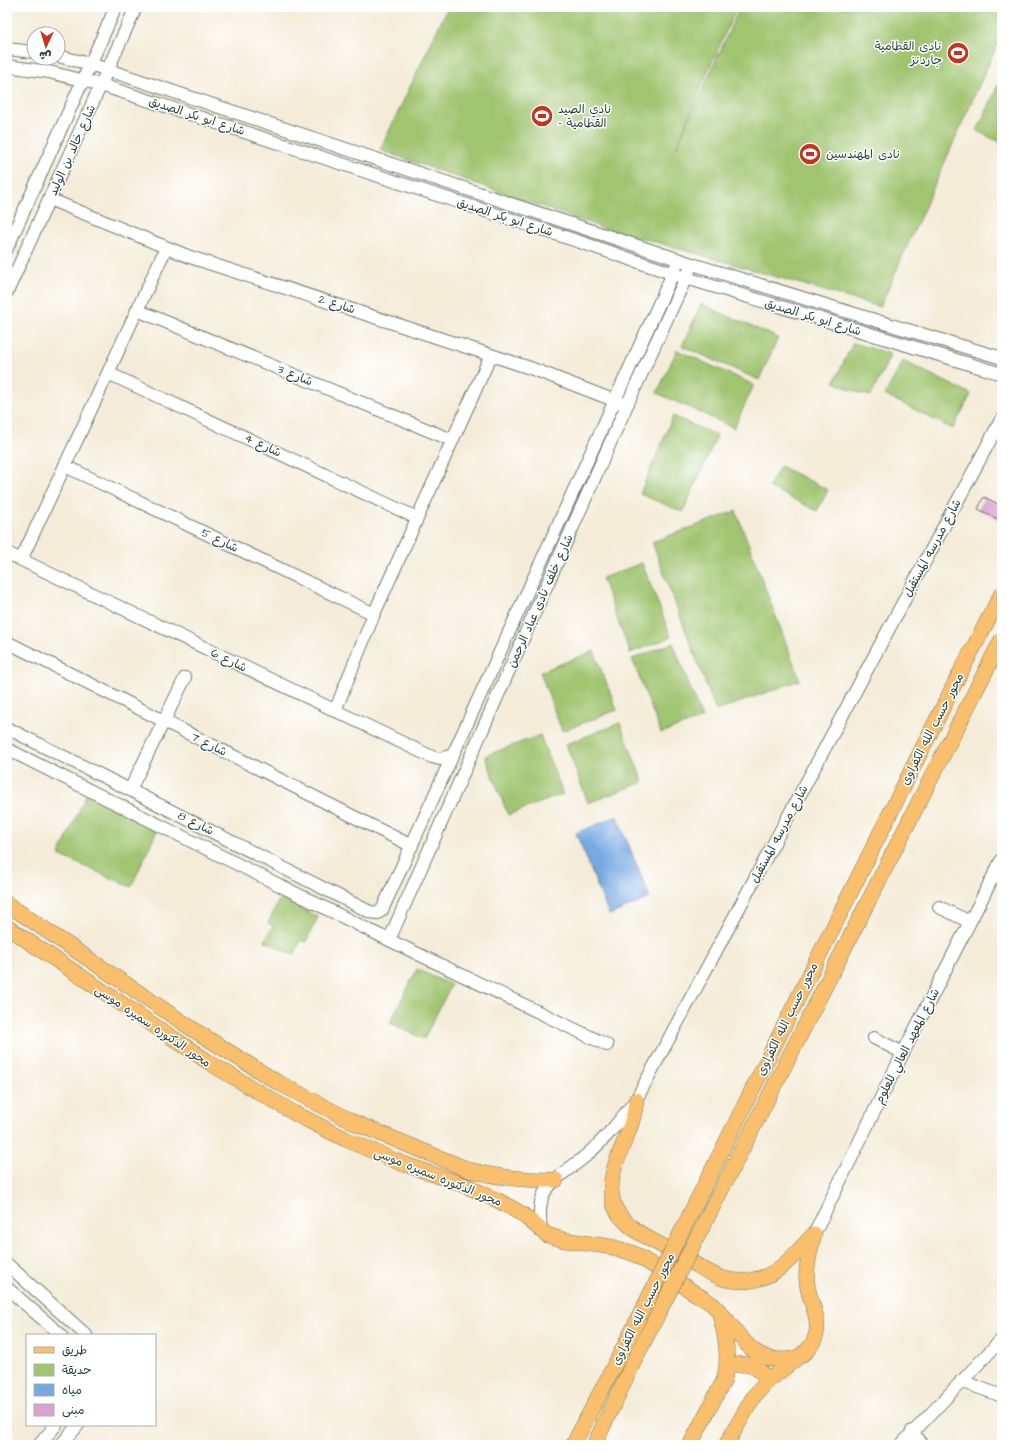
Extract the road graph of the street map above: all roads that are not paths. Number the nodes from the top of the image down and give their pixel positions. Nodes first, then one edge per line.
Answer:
1 (116, 7) edge
2 (136, 7) edge
3 (7, 49) edge
4 (26, 51) edge
5 (66, 58) edge
6 (90, 64) junction
7 (7, 66) edge
8 (108, 70) junction
9 (83, 80) junction
10 (101, 85) junction
11 (49, 199) junction
12 (7, 248) edge
13 (166, 248) junction
14 (679, 260) junction
15 (692, 264) junction
16 (672, 274) junction
17 (686, 278) junction
18 (7, 292) edge
19 (137, 310) junction
20 (491, 355) junction
21 (1002, 358) edge
22 (1000, 370) edge
23 (108, 373) junction
24 (615, 400) junction
25 (627, 405) junction
26 (1002, 418) edge
27 (452, 440) junction
28 (65, 466) junction
29 (417, 518) junction
30 (7, 552) edge
31 (22, 560) junction
32 (1002, 592) edge
33 (374, 614) junction
34 (1002, 639) edge
35 (7, 642) edge
36 (185, 678) dead end
37 (335, 711) junction
38 (164, 721) junction
39 (7, 728) edge
40 (7, 749) edge
41 (451, 760) junction
42 (464, 771) junction
43 (130, 790) junction
44 (412, 846) junction
45 (1002, 859) edge
46 (7, 904) edge
47 (384, 907) joint
48 (939, 907) dead end
49 (970, 922) junction
50 (7, 927) edge
51 (390, 940) junction
52 (874, 1038) dead end
53 (607, 1045) dead end
54 (903, 1053) junction
55 (636, 1100) junction
56 (556, 1180) junction
57 (541, 1231) junction
58 (814, 1234) junction
59 (7, 1264) edge
60 (7, 1288) edge
61 (718, 1311) junction
62 (60, 1334) edge
63 (85, 1334) edge
64 (1002, 1339) edge
65 (796, 1358) junction
66 (727, 1367) junction
67 (769, 1380) junction
68 (961, 1382) junction
69 (1002, 1396) edge
70 (55, 1426) edge
71 (77, 1426) edge
72 (912, 1431) junction
73 (39, 1445) edge
74 (61, 1445) edge
75 (573, 1445) edge
76 (594, 1445) edge
77 (690, 1445) edge
78 (726, 1445) edge
79 (900, 1445) edge
80 (922, 1445) edge

1 - 6 street, شارع خالد بن الوليد
2 - 8 street, شارع خالد بن الوليد
3 - 4 street
5 - 6 street, شارع ابو بكر الصديق
6 - 8 street, شارع ابو بكر الصديق
6 - 9 street, شارع خالد بن الوليد
7 - 9 street, شارع ابو بكر الصديق
8 - 10 street, شارع خالد بن الوليد
8 - 14 street, شارع ابو بكر الصديق
9 - 10 street, شارع ابو بكر الصديق
9 - 12 street, شارع خالد بن الوليد
10 - 11 street, شارع خالد بن الوليد
10 - 16 street, شارع ابو بكر الصديق
11 - 13 street, شارع 2
11 - 18 street, شارع خالد بن الوليد
13 - 19 street
13 - 20 street, شارع 2
14 - 15 street, شارع ابو بكر الصديق
14 - 16 street, شارع خلف نادى عباد الرحمن
15 - 17 street, شارع خلف نادى عباد الرحمن
15 - 21 street, شارع ابو بكر الصديق
16 - 17 street, شارع ابو بكر الصديق
16 - 24 street, شارع خلف نادى عباد الرحمن
17 - 22 street, شارع ابو بكر الصديق
17 - 25 street, شارع خلف نادى عباد الرحمن
19 - 23 street
19 - 27 street, شارع 3
20 - 24 street, شارع 2
20 - 27 street
23 - 28 street
23 - 29 street, شارع 4
24 - 25 street, شارع 2
24 - 41 street, شارع خلف نادى عباد الرحمن
25 - 42 street, شارع خلف نادى عباد الرحمن
26 - 55 street, شارع مدرسه المستقبل
27 - 29 street
28 - 31 street
28 - 33 street, شارع 5
29 - 33 street
30 - 31 street, شارع 6
31 - 37 street, شارع 6
32 - 75 main road, محور حسب الله الكفراوى, bridge
33 - 37 street
34 - 76 main road, محور حسب الله الكفراوى, bridge
35 - 38 street, شارع 7
36 - 38 street
37 - 41 street, شارع 6
38 - 43 street
38 - 44 street, شارع 7
39 - 43 street, شارع 8
40 - 51 street
41 - 42 street
41 - 44 street, شارع خلف نادى عباد الرحمن
42 - 51 street, شارع خلف نادى عباد الرحمن
43 - 47 street, شارع 8
44 - 47 street, شارع خلف نادى عباد الرحمن
45 - 49 street, شارع المعهد العالي للعلوم
46 - 56 main road, محور الدكتوره سميره موسى
48 - 49 street
49 - 54 street, شارع المعهد العالي للعلوم
50 - 57 main road, محور الدكتوره سميره موسى
51 - 53 street
52 - 54 street
54 - 58 street, شارع المعهد العالي للعلوم
55 - 56 street, شارع مدرسه المستقبل
55 - 58 main road
56 - 57 street, شارع مدرسه المستقبل
57 - 61 main road, محور الدكتوره سميره موسى
58 - 65 main road
59 - 63 street
60 - 62 street
61 - 65 main road, محور الدكتوره سميره موسى
61 - 66 main road
64 - 68 street
65 - 67 main road
66 - 67 main road
66 - 77 main road
67 - 78 main road
68 - 69 street
68 - 72 street
70 - 73 street
71 - 74 street
72 - 79 street
72 - 80 street

